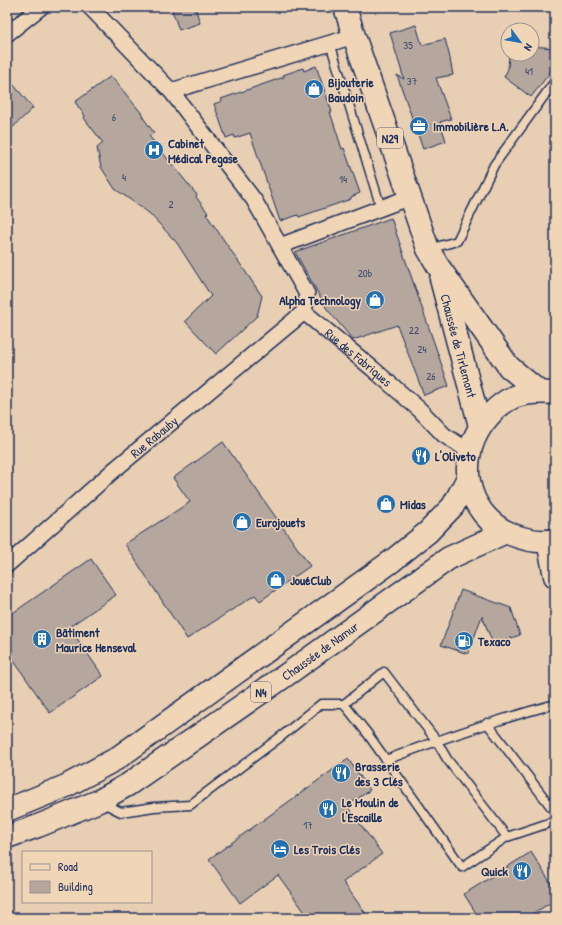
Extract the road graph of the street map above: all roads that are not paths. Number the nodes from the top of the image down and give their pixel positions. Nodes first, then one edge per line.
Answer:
1 (42, 7) edge
2 (90, 7) edge
3 (345, 7) edge
4 (7, 34) edge
5 (354, 36) junction
6 (330, 44) junction
7 (555, 81) edge
8 (171, 91) junction
9 (410, 197) junction
10 (381, 208) junction
11 (280, 246) junction
12 (433, 258) junction
13 (304, 312) junction
14 (546, 392) edge
15 (480, 426) junction
16 (469, 450) junction
17 (468, 478) junction
18 (506, 532) junction
19 (551, 541) edge
20 (7, 565) edge
21 (555, 576) edge
22 (344, 704) junction
23 (555, 704) edge
24 (488, 723) junction
25 (436, 740) junction
26 (386, 760) junction
27 (98, 801) junction
28 (7, 810) edge
29 (555, 812) edge
30 (555, 821) edge
31 (7, 837) edge
32 (507, 837) junction

1 - 4 street
2 - 8 street
3 - 5 main road, Chaussée de Tirlemont / N29
5 - 6 street
5 - 9 main road, Chaussée de Tirlemont / N29
6 - 8 street
6 - 10 lane
7 - 12 lane
8 - 11 street
9 - 10 street
9 - 12 main road, Chaussée de Tirlemont / N29
10 - 11 street
11 - 13 street
12 - 14 main road, Chaussée de Tirlemont / N29
12 - 15 main road, Chaussée de Tirlemont / N29
13 - 16 street, Rue des Fabriques
13 - 20 street, Rue Rabauby
14 - 15 main road
15 - 16 main road
16 - 17 main road
17 - 18 main road
17 - 28 main road, N4
18 - 19 main road
18 - 27 main road, Chaussée de Namur / N4
19 - 21 main road
22 - 25 lane
22 - 26 lane
22 - 27 lane
23 - 24 lane
24 - 25 lane
24 - 29 lane
25 - 26 lane
25 - 32 lane
26 - 32 lane
27 - 31 main road, Chaussée de Namur / N4
30 - 32 lane

